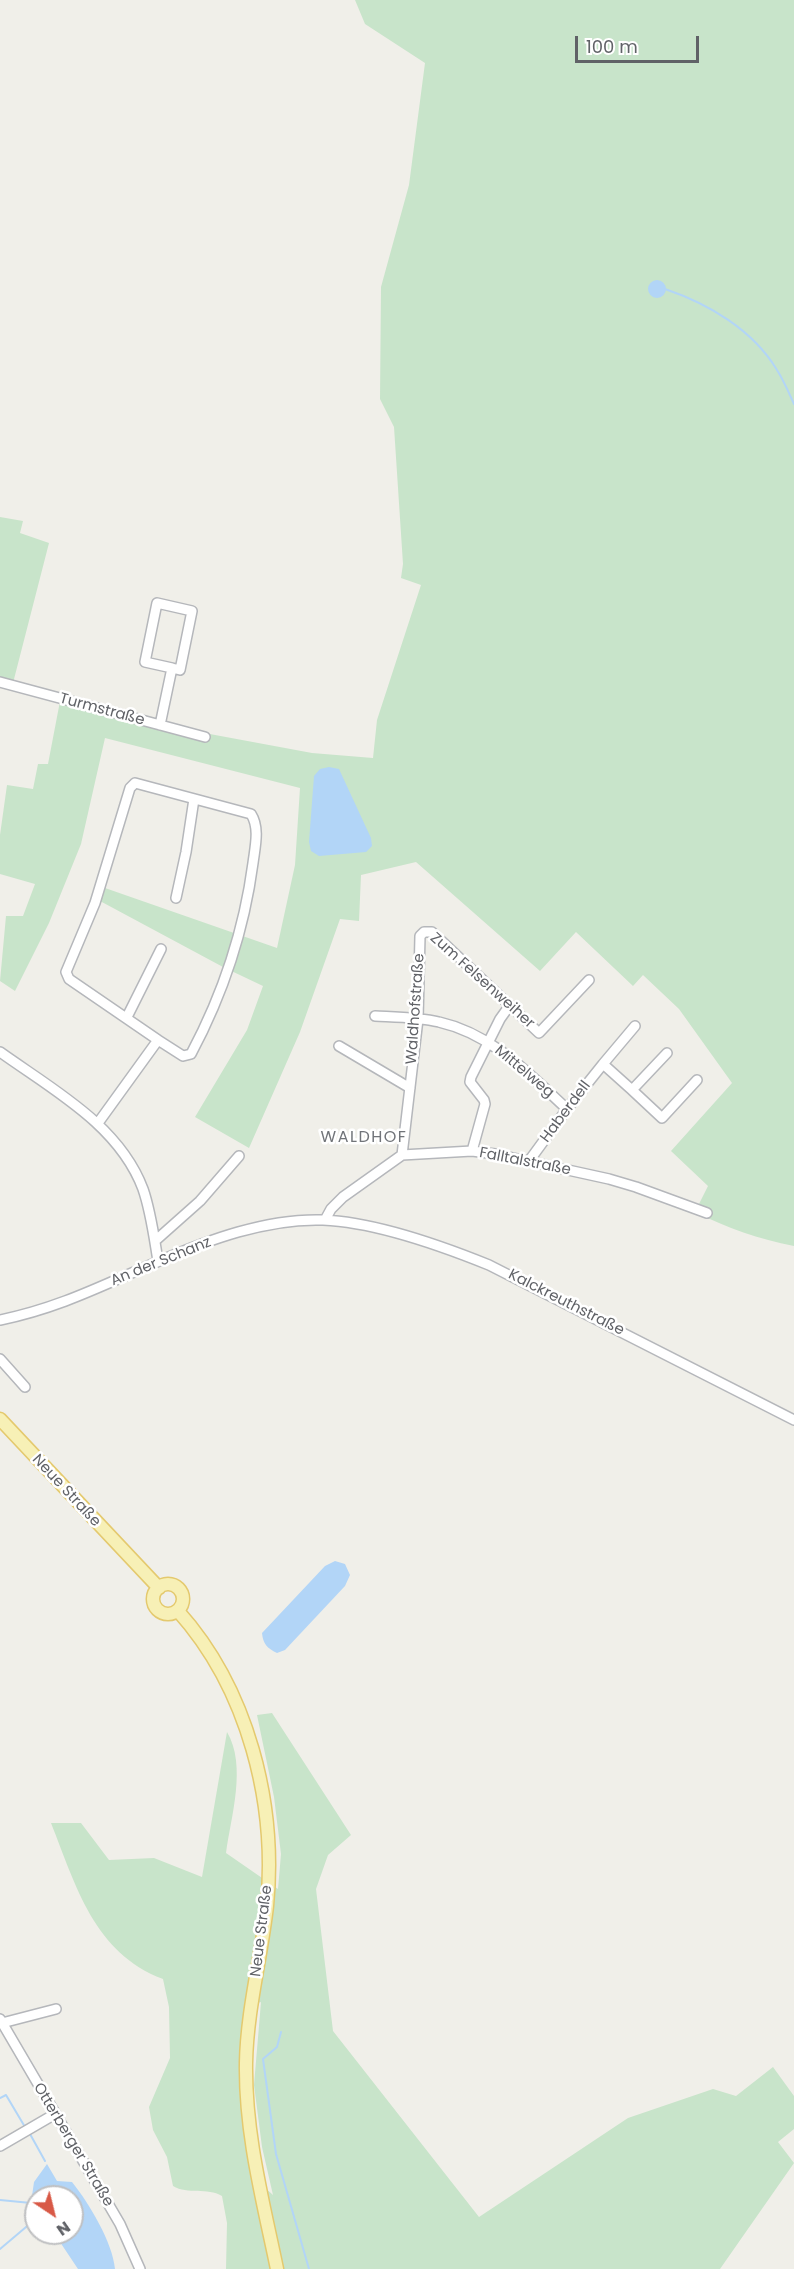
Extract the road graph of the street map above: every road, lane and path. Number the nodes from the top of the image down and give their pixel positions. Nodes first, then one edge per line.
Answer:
1 (172, 668) junction
2 (0, 682) edge
3 (160, 725) junction
4 (205, 737) dead end
5 (194, 799) junction
6 (176, 898) dead end
7 (423, 932) joint
8 (161, 949) dead end
9 (589, 980) dead end
10 (510, 1005) junction
11 (375, 1016) dead end
12 (127, 1017) junction
13 (418, 1019) junction
14 (635, 1026) dead end
15 (158, 1040) junction
16 (488, 1042) junction
17 (339, 1046) dead end
18 (0, 1052) edge
19 (667, 1053) dead end
20 (603, 1064) junction
21 (697, 1080) dead end
22 (410, 1088) junction
23 (632, 1090) junction
24 (567, 1108) junction
25 (98, 1123) junction
26 (472, 1151) junction
27 (402, 1155) junction
28 (239, 1156) dead end
29 (529, 1161) junction
30 (707, 1213) dead end
31 (325, 1220) junction
32 (154, 1241) junction
33 (158, 1261) junction
34 (0, 1320) edge
35 (0, 1359) edge
36 (25, 1387) dead end
37 (0, 1419) edge
38 (794, 1420) edge
39 (159, 1588) junction
40 (178, 1611) junction
41 (56, 2009) dead end
42 (1, 2021) edge
43 (55, 2114) junction
44 (0, 2146) edge
45 (140, 2269) edge
46 (277, 2269) edge

1 - 1 street
1 - 3 street
2 - 3 street, Turmstraße
3 - 4 street, Turmstraße
5 - 6 street
5 - 12 street
5 - 15 street
7 - 10 street, Zum Felsenweiher
7 - 13 street, Waldhofstraße
8 - 12 street
9 - 10 street, Zum Felsenweiher
10 - 16 street
11 - 13 street, Mittelweg
12 - 15 street
13 - 16 street, Mittelweg
13 - 22 street, Waldhofstraße
14 - 20 street, Haberdell
15 - 25 street
16 - 24 street, Mittelweg
16 - 26 street
17 - 22 street, Waldhofstraße
18 - 25 street
19 - 23 street
20 - 23 street
20 - 24 street, Haberdell
21 - 23 street
22 - 27 street, Waldhofstraße
24 - 29 street, Haberdell
25 - 32 street
26 - 27 street, Falltalstraße
26 - 29 street, Falltalstraße
27 - 31 street
28 - 32 street
29 - 30 street, Falltalstraße
31 - 33 street, An der Schanz
31 - 38 street, Kalckreuthstraße
32 - 33 street
33 - 34 street, An der Schanz
35 - 36 street
37 - 39 main road, Neue Straße
39 - 40 main road, Neue Straße
39 - 40 main road, Neue Straße
40 - 46 main road, Neue Straße
41 - 42 street, Otterberger Straße
42 - 43 street, Otterberger Straße
43 - 44 street
43 - 45 street, Otterberger Straße

